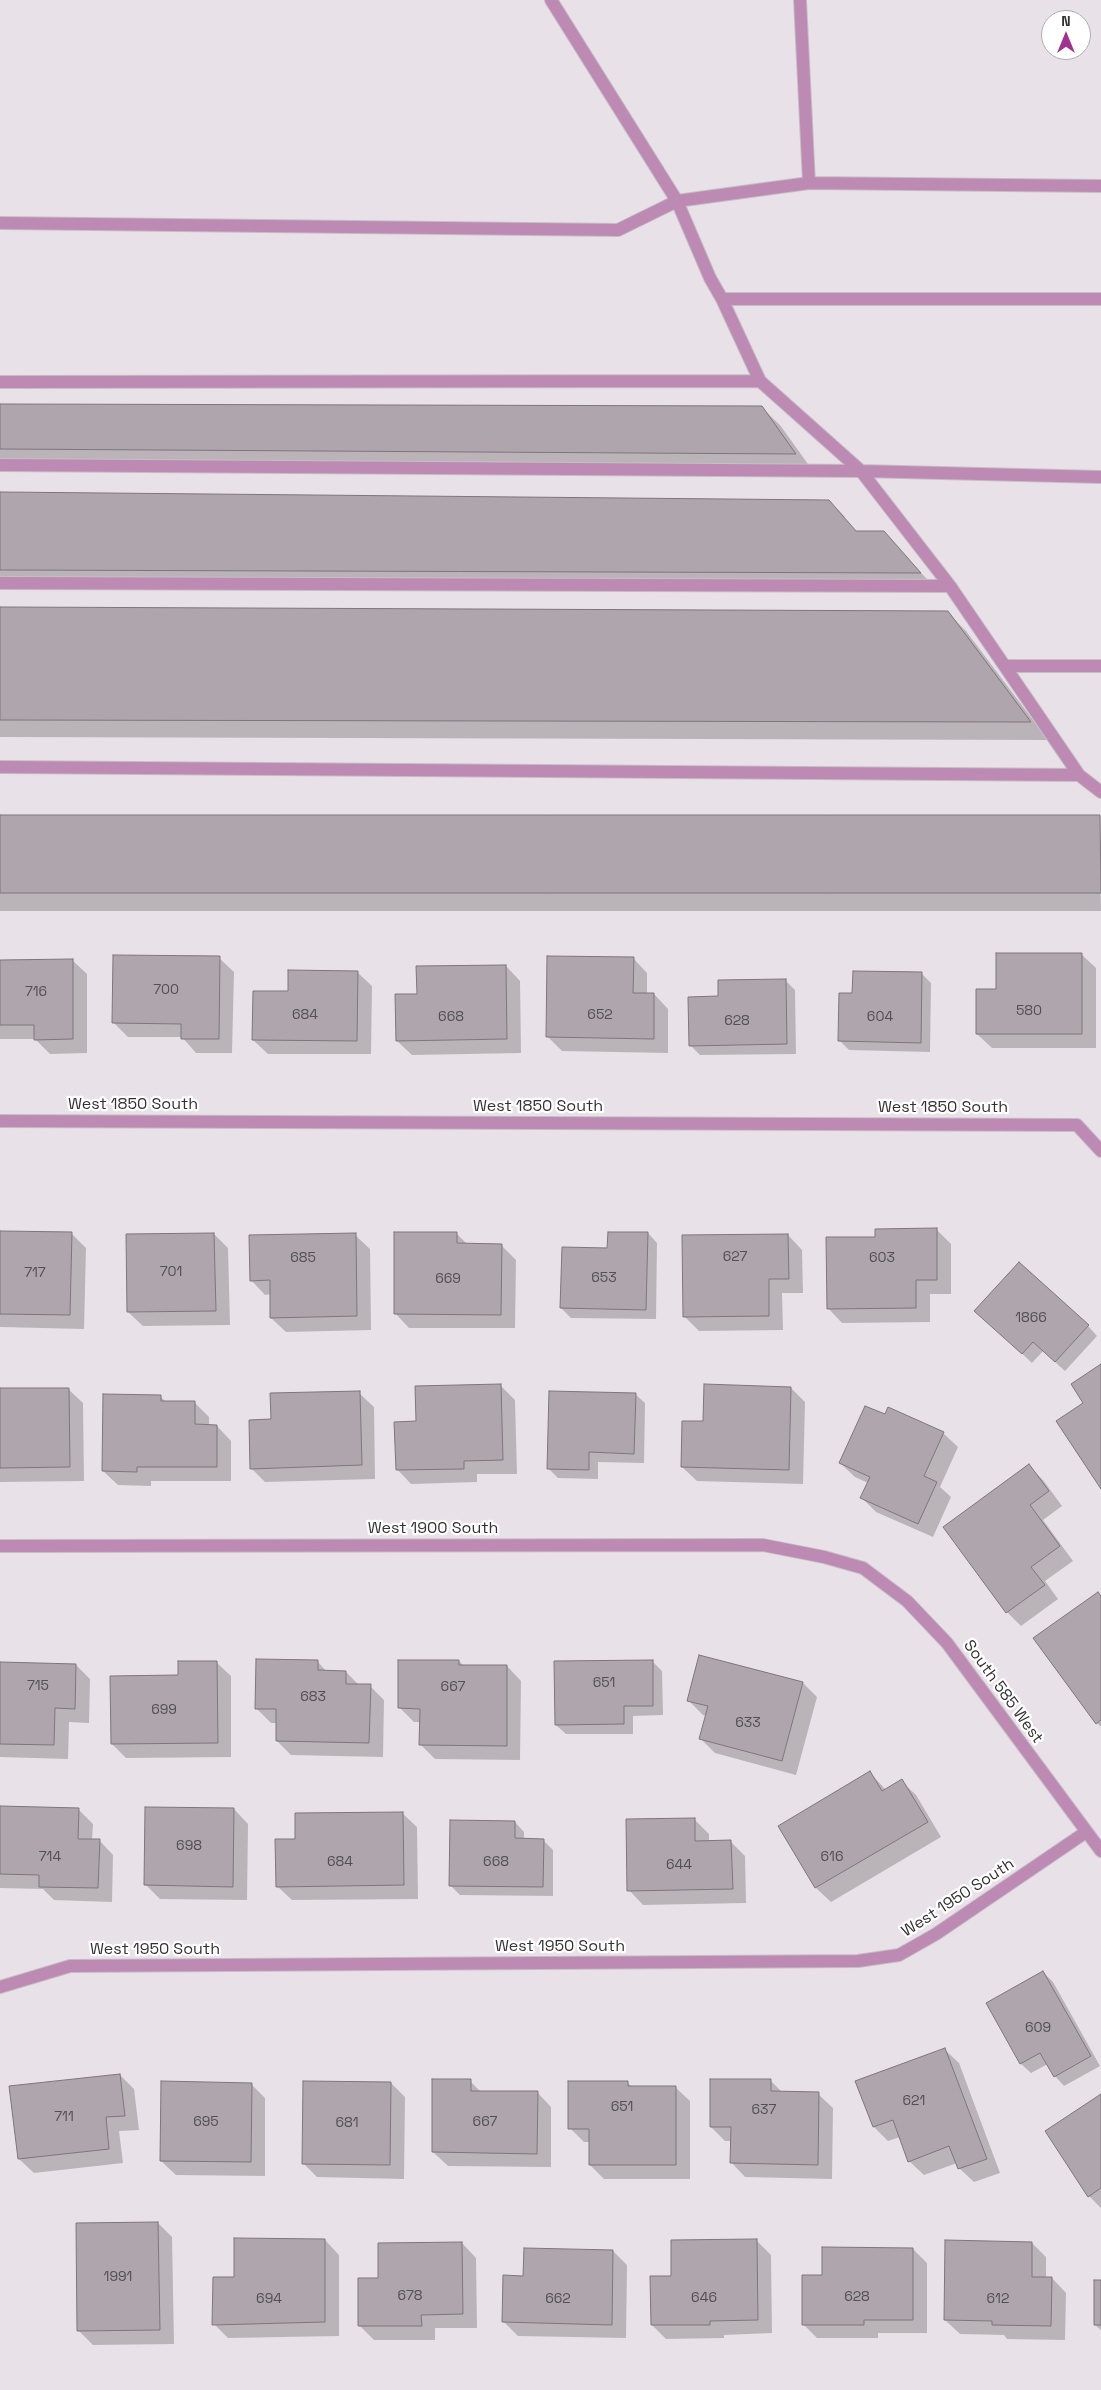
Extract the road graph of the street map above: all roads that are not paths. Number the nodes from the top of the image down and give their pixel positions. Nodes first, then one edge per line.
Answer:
1 (551, 0) edge
2 (800, 0) edge
3 (809, 183) junction
4 (1101, 186) edge
5 (677, 201) junction
6 (0, 223) edge
7 (722, 299) junction
8 (1101, 299) edge
9 (760, 381) junction
10 (0, 382) edge
11 (0, 465) edge
12 (861, 471) junction
13 (1101, 477) edge
14 (0, 583) edge
15 (950, 586) junction
16 (1005, 666) junction
17 (1101, 666) edge
18 (0, 767) edge
19 (1079, 775) junction
20 (1101, 792) edge
21 (0, 1121) edge
22 (1101, 1151) edge
23 (0, 1546) edge
24 (863, 1568) joint
25 (1086, 1832) junction
26 (1101, 1851) edge
27 (0, 1987) edge

1 - 5 street
2 - 3 street
3 - 4 street
3 - 5 street
5 - 6 street
5 - 7 street
7 - 8 street
7 - 9 street
9 - 10 street
9 - 12 street
11 - 12 street
12 - 13 street
12 - 15 street
14 - 15 street
15 - 16 street
16 - 17 street
16 - 19 street
18 - 19 street
19 - 20 street
21 - 22 street, West 1850 South
23 - 24 street, West 1900 South
24 - 25 street, South 585 West
25 - 26 street, South 585 West
25 - 27 street, West 1950 South

